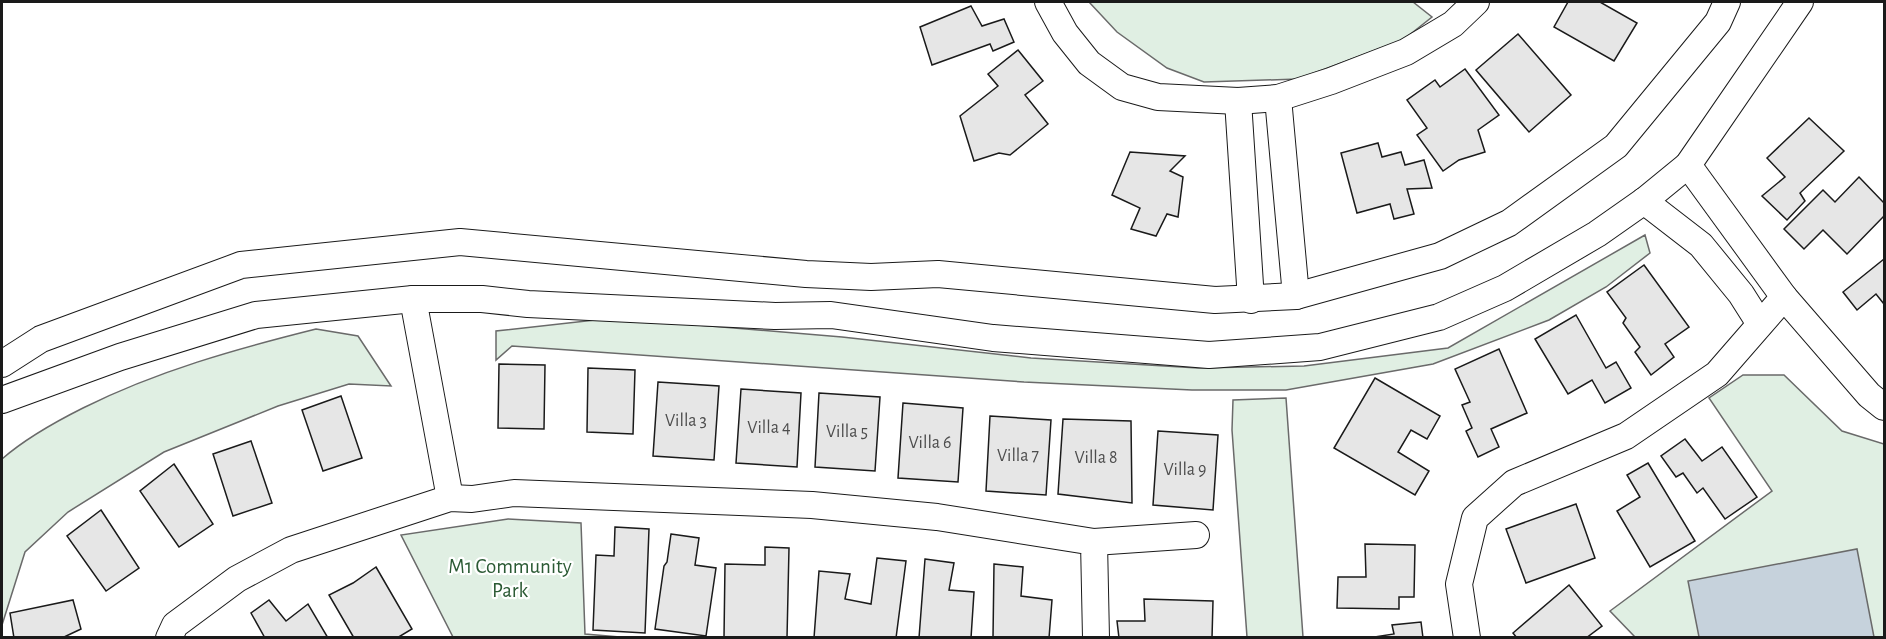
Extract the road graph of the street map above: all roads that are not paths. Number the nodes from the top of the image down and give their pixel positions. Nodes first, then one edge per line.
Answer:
1 (1048, 2) edge
2 (1476, 2) edge
3 (1727, 2) edge
4 (1800, 2) edge
5 (1278, 98) junction
6 (1238, 101) junction
7 (1688, 165) junction
8 (1644, 201) junction
9 (806, 274) junction
10 (1296, 296) junction
11 (1784, 297) junction
12 (413, 299) junction
13 (1251, 300) junction
14 (806, 315) junction
15 (1760, 324) junction
16 (2, 364) edge
17 (2, 400) edge
18 (1884, 407) edge
19 (450, 498) junction
20 (1196, 535) dead end
21 (1094, 542) junction
22 (169, 638) edge
23 (1096, 638) edge
24 (1467, 638) edge

1 - 6 street
2 - 5 street
3 - 10 street
4 - 7 street
5 - 6 street
5 - 10 street
6 - 13 street
7 - 8 street
7 - 11 street
8 - 14 street
8 - 15 street
9 - 13 street
9 - 14 street
9 - 16 street
10 - 13 street
11 - 15 street
11 - 18 street
12 - 14 street
12 - 17 street
12 - 19 street
15 - 24 street
19 - 21 street
19 - 22 street
20 - 21 street
21 - 23 street

